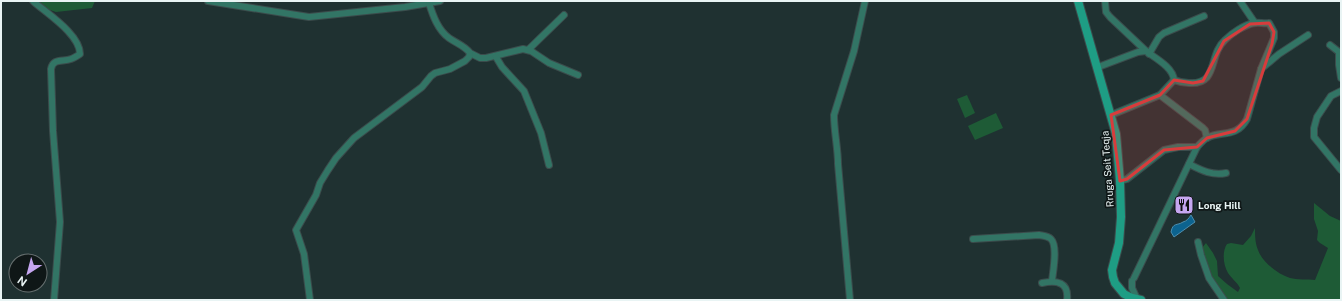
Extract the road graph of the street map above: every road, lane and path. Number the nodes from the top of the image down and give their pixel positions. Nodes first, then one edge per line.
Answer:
1 (33, 1) edge
2 (208, 1) edge
3 (440, 1) edge
4 (865, 1) edge
5 (1078, 1) edge
6 (1105, 1) edge
7 (1240, 1) edge
8 (429, 3) junction
9 (564, 15) dead end
10 (1204, 16) dead end
11 (1255, 23) junction
12 (1308, 35) dead end
13 (1330, 46) dead end
14 (528, 50) junction
15 (1340, 51) edge
16 (1148, 52) junction
17 (470, 53) junction
18 (496, 57) junction
19 (1101, 66) dead end
20 (1262, 70) junction
21 (578, 75) dead end
22 (1341, 78) edge
23 (1174, 80) junction
24 (1341, 91) edge
25 (1160, 95) junction
26 (1111, 115) junction
27 (1207, 138) junction
28 (1197, 147) junction
29 (1189, 164) junction
30 (549, 165) dead end
31 (1341, 170) edge
32 (1226, 173) dead end
33 (1120, 181) junction
34 (973, 239) dead end
35 (1198, 242) dead end
36 (1052, 281) junction
37 (1042, 284) dead end
38 (1124, 298) edge
39 (1139, 299) edge
40 (54, 300) edge
41 (310, 300) edge
42 (850, 300) edge
43 (1067, 300) edge
44 (1224, 300) edge

1 - 40 street
2 - 8 street
3 - 8 street
4 - 42 street
5 - 26 main road, Rruga Seit Teqja
6 - 16 street
7 - 11 street
8 - 17 street
9 - 14 street
10 - 16 street
11 - 20 street
11 - 23 street
12 - 20 street
13 - 15 street
14 - 18 street
14 - 21 street
15 - 22 street
16 - 19 street
16 - 23 street
17 - 18 street
17 - 41 street
18 - 30 street
20 - 27 street
23 - 25 street
24 - 31 street
25 - 26 street
25 - 27 street
26 - 33 main road, Rruga Seit Teqja
27 - 28 street
28 - 29 street
28 - 33 street
29 - 32 street
29 - 39 street
33 - 38 main road, Rruga Seit Teqja
34 - 36 street
35 - 44 street
36 - 37 street
36 - 43 street
38 - 39 main road, Rruga Seit Teqja

